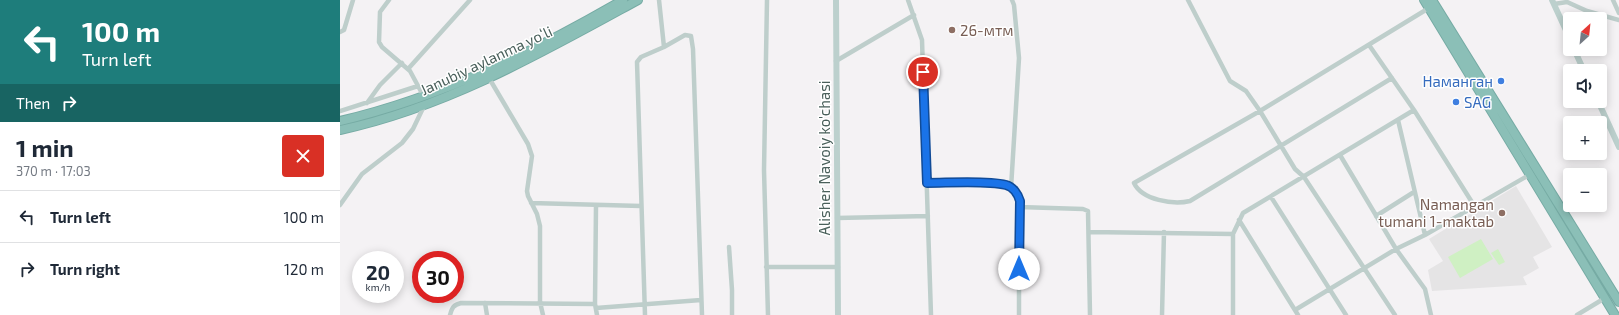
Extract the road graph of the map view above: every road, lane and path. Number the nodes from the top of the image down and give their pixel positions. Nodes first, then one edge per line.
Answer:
1 (353, 0) edge
2 (389, 0) edge
3 (470, 0) edge
4 (623, 0) edge
5 (638, 0) edge
6 (659, 0) edge
7 (767, 0) edge
8 (836, 0) edge
9 (908, 0) edge
10 (1012, 0) edge
11 (1188, 0) edge
12 (1424, 0) edge
13 (1432, 0) edge
14 (1613, 0) edge
15 (1553, 2) edge
16 (1428, 8) junction
17 (1619, 13) edge
18 (914, 16) junction
19 (1619, 20) edge
20 (1563, 24) edge
21 (340, 32) edge
22 (1369, 45) junction
23 (664, 47) junction
24 (836, 61) junction
25 (402, 63) junction
26 (408, 69) junction
27 (489, 78) junction
28 (1392, 78) junction
29 (418, 86) junction
30 (424, 101) junction
31 (367, 103) junction
32 (1601, 108) edge
33 (1414, 110) junction
34 (340, 111) edge
35 (1260, 111) junction
36 (1398, 120) junction
37 (340, 121) edge
38 (340, 130) edge
39 (1280, 146) junction
40 (1619, 147) edge
41 (1340, 155) junction
42 (1529, 175) junction
43 (1304, 177) junction
44 (927, 183) junction
45 (1011, 188) junction
46 (1414, 192) junction
47 (1271, 197) junction
48 (531, 203) junction
49 (340, 205) edge
50 (596, 205) junction
51 (641, 206) junction
52 (1475, 207) junction
53 (1019, 208) junction
54 (928, 216) junction
55 (1376, 216) junction
56 (837, 218) junction
57 (1239, 220) junction
58 (1089, 232) junction
59 (1164, 232) junction
60 (1233, 234) junction
61 (1424, 235) junction
62 (729, 247) dead end
63 (1396, 249) junction
64 (766, 267) junction
65 (838, 267) junction
66 (1363, 268) junction
67 (1330, 289) junction
68 (1605, 298) junction
69 (701, 300) junction
70 (540, 302) junction
71 (1619, 302) edge
72 (485, 303) junction
73 (645, 304) junction
74 (596, 306) junction
75 (1296, 313) edge
76 (450, 315) edge
77 (487, 315) edge
78 (543, 315) edge
79 (597, 315) edge
80 (645, 315) edge
81 (702, 315) edge
82 (732, 315) edge
83 (768, 315) edge
84 (838, 315) edge
85 (931, 315) edge
86 (1019, 315) edge
87 (1090, 315) edge
88 (1162, 315) edge
89 (1233, 315) edge
90 (1346, 315) edge
91 (1395, 315) edge
92 (1431, 315) edge
93 (1577, 315) edge
94 (1615, 315) edge

1 - 21 street
2 - 25 street
3 - 26 street
4 - 30 highway, Janubiy aylanma yoʻli
5 - 27 highway, Janubiy aylanma yoʻli
6 - 23 street
7 - 64 street
8 - 24 main road, Alisher Navoiy ko'chasi
9 - 18 street
10 - 45 street
11 - 35 street
12 - 16 highway
13 - 71 highway
14 - 17 street
15 - 19 street
15 - 20 main road
16 - 22 street
16 - 42 highway
18 - 24 street
18 - 44 street
22 - 28 street
22 - 35 street
23 - 51 street
23 - 69 street
24 - 56 main road, Alisher Navoiy ko'chasi
25 - 26 street
25 - 31 street
26 - 29 street
27 - 30 highway, Janubiy aylanma yoʻli
27 - 48 street
28 - 33 street
28 - 39 street
29 - 30 street
29 - 31 street
30 - 37 highway, Janubiy aylanma yoʻli
30 - 38 highway, Janubiy aylanma yoʻli
30 - 49 street
31 - 34 street
32 - 40 main road
33 - 36 street
33 - 52 street
35 - 39 street
35 - 39 street
36 - 41 street
36 - 46 street
39 - 43 street
41 - 43 street
41 - 55 street
42 - 52 street
42 - 68 highway
43 - 47 street
43 - 66 street
44 - 45 street
44 - 54 street
45 - 53 street
46 - 55 street
46 - 61 street
47 - 57 street
47 - 67 street
48 - 50 street
48 - 70 street
50 - 51 street
50 - 74 street
51 - 73 street
52 - 61 street
53 - 58 street
53 - 86 street
54 - 56 street
54 - 85 street
55 - 63 street
56 - 65 main road, Alisher Navoiy ko'chasi
57 - 60 street
57 - 75 street
58 - 59 street
58 - 87 street
59 - 60 street
59 - 88 street
60 - 89 street
61 - 63 street
62 - 82 street
63 - 66 street
63 - 92 street
64 - 65 street
64 - 83 street
65 - 84 main road, Alisher Navoiy ko'chasi
66 - 67 street
66 - 91 street
67 - 75 street
67 - 90 street
68 - 93 street
68 - 94 highway
69 - 73 street
69 - 81 street
70 - 72 street
70 - 74 street
70 - 78 street
72 - 76 street
72 - 77 street
73 - 74 street
73 - 80 street
74 - 79 street

